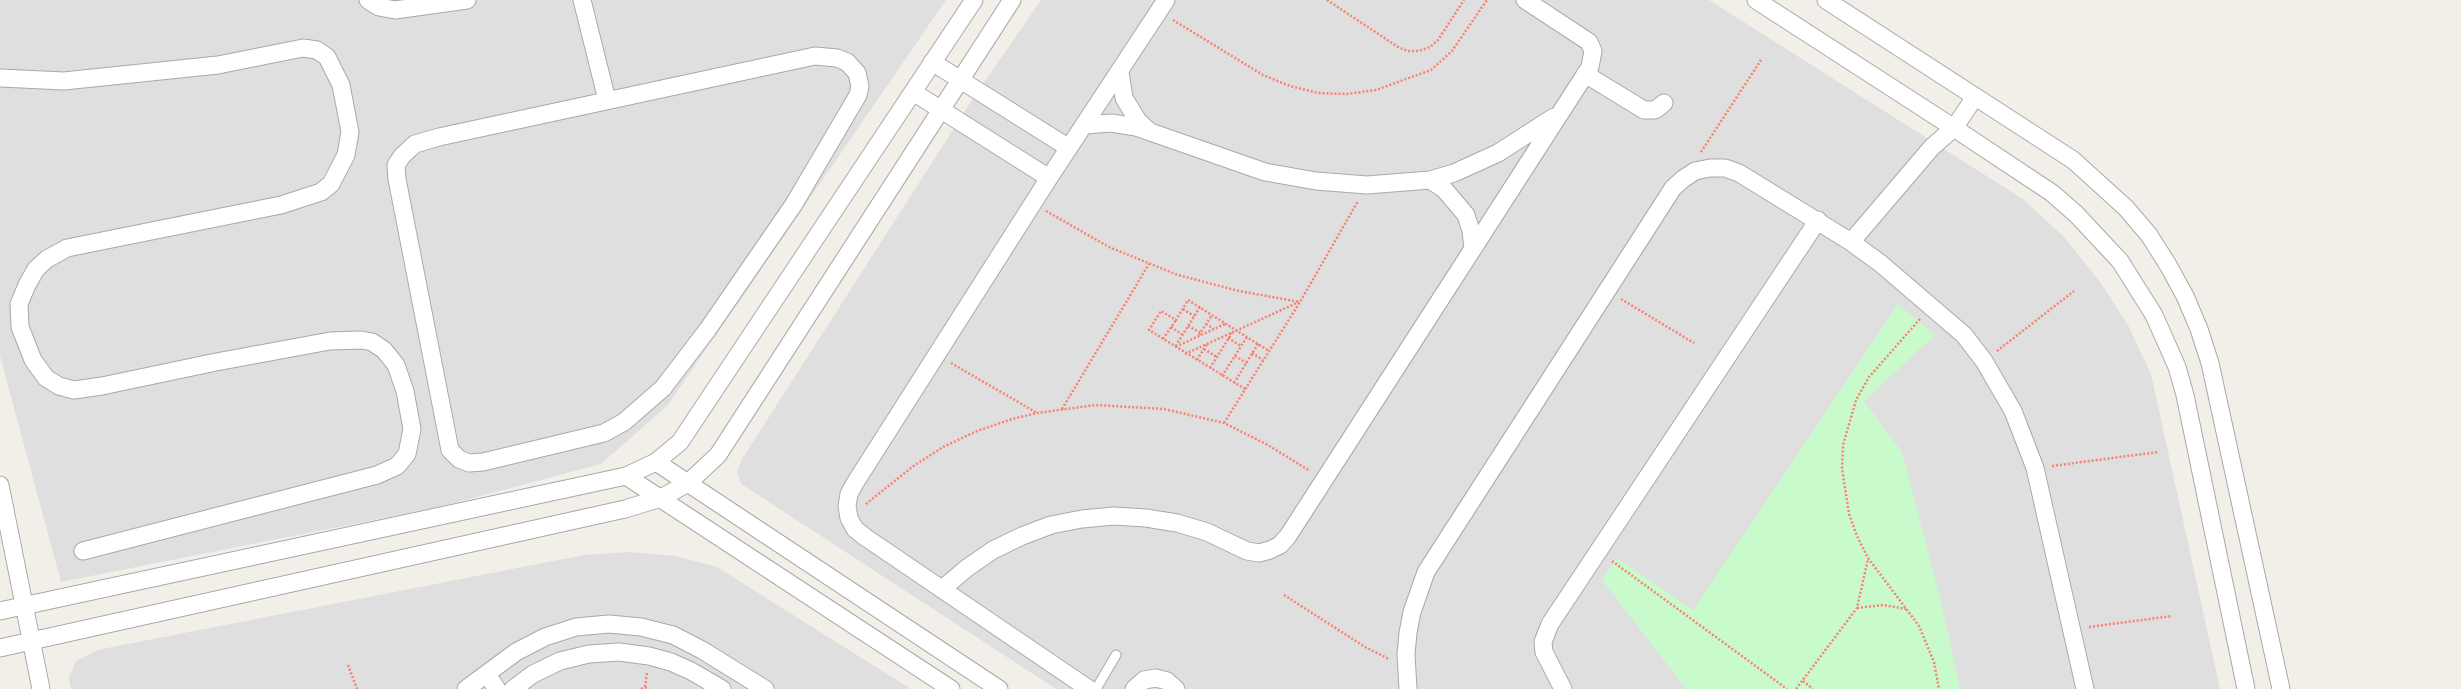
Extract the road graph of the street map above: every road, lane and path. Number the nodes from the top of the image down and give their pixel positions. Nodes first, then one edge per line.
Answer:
1 (368, 0) edge
2 (467, 0) edge
3 (582, 0) edge
4 (974, 0) edge
5 (1012, 0) edge
6 (1327, 0) edge
7 (1464, 0) edge
8 (1487, 0) edge
9 (1525, 0) edge
10 (1756, 0) edge
11 (1826, 0) edge
12 (1162, 6) edge
13 (1761, 60) dead end
14 (932, 62) junction
15 (1120, 72) junction
16 (1585, 74) junction
17 (0, 78) edge
18 (961, 80) junction
19 (913, 92) junction
20 (1975, 96) junction
21 (607, 100) junction
22 (1664, 103) dead end
23 (942, 110) junction
24 (1561, 113) junction
25 (1085, 125) junction
26 (1954, 128) junction
27 (1148, 130) junction
28 (1069, 148) junction
29 (1049, 178) junction
30 (1683, 179) junction
31 (1430, 180) junction
32 (1367, 185) junction
33 (1034, 203) junction
34 (1818, 220) junction
35 (1851, 242) junction
36 (1473, 248) junction
37 (1149, 264) junction
38 (1607, 291) junction
39 (2074, 291) dead end
40 (1300, 302) junction
41 (1931, 306) junction
42 (1200, 307) junction
43 (1183, 309) junction
44 (1212, 315) junction
45 (1194, 316) junction
46 (1176, 320) junction
47 (1206, 324) junction
48 (1226, 324) junction
49 (1188, 326) junction
50 (1171, 327) junction
51 (1214, 329) junction
52 (1237, 330) junction
53 (1232, 332) junction
54 (1200, 334) junction
55 (1183, 335) junction
56 (1247, 337) junction
57 (1228, 338) junction
58 (1163, 339) junction
59 (1208, 343) junction
60 (1694, 343) dead end
61 (1258, 344) junction
62 (1241, 346) junction
63 (1175, 347) junction
64 (1204, 350) junction
65 (1269, 351) junction
66 (1252, 353) junction
67 (1185, 354) junction
68 (938, 355) junction
69 (1235, 356) junction
70 (1217, 357) junction
71 (1197, 360) junction
72 (1263, 360) junction
73 (1984, 361) junction
74 (1247, 362) junction
75 (1210, 368) junction
76 (1222, 376) junction
77 (1234, 383) junction
78 (1245, 389) junction
79 (1062, 408) junction
80 (1037, 413) junction
81 (1224, 423) junction
82 (2158, 452) dead end
83 (656, 462) junction
84 (2035, 468) junction
85 (626, 476) junction
86 (1324, 480) junction
87 (688, 483) junction
88 (0, 485) edge
89 (661, 498) junction
90 (849, 518) junction
91 (83, 551) dead end
92 (1598, 551) junction
93 (1868, 558) junction
94 (942, 590) junction
95 (1284, 595) dead end
96 (24, 606) junction
97 (1857, 608) junction
98 (1907, 609) junction
99 (0, 611) edge
100 (2172, 616) dead end
101 (2072, 629) junction
102 (31, 641) junction
103 (0, 648) edge
104 (702, 650) junction
105 (1116, 655) dead end
106 (348, 666) dead end
107 (1406, 666) junction
108 (691, 670) junction
109 (487, 676) junction
110 (1802, 681) junction
111 (945, 687) edge
112 (42, 689) edge
113 (358, 689) edge
114 (466, 689) edge
115 (497, 689) edge
116 (513, 689) edge
117 (641, 689) edge
118 (650, 689) edge
119 (722, 689) edge
120 (765, 689) edge
121 (999, 689) edge
122 (1089, 689) edge
123 (1096, 689) edge
124 (1134, 689) edge
125 (1176, 689) edge
126 (1408, 689) edge
127 (1563, 689) edge
128 (1787, 689) edge
129 (1796, 689) edge
130 (1813, 689) edge
131 (1939, 689) edge
132 (2084, 689) edge
133 (2246, 689) edge
134 (2281, 689) edge

1 - 2 street
3 - 21 street
4 - 14 street
5 - 18 street
6 - 7 path
8 - 12 path
9 - 16 street
10 - 26 street
11 - 20 street
12 - 15 street
13 - 30 path
14 - 18 street
14 - 19 street
15 - 25 street
15 - 27 street
16 - 22 street
16 - 24 street
17 - 91 street
18 - 23 street
18 - 28 street
19 - 23 street
19 - 83 street
20 - 26 street
20 - 134 street
21 - 21 street
23 - 29 street
23 - 87 street
24 - 31 street
24 - 36 street
25 - 27 street
25 - 28 street
26 - 35 street
26 - 133 street
27 - 32 street
28 - 29 street
29 - 33 street
30 - 34 street
30 - 38 street
31 - 32 street
31 - 36 street
32 - 40 path
33 - 37 path
33 - 68 street
34 - 35 street
34 - 92 street
35 - 41 street
36 - 86 street
37 - 40 path
37 - 79 path
38 - 60 path
38 - 107 street
39 - 73 path
40 - 52 path
40 - 65 path
41 - 73 street
41 - 93 path
42 - 43 path
42 - 44 path
42 - 45 path
43 - 45 path
43 - 46 path
44 - 47 path
44 - 48 path
45 - 49 path
46 - 50 path
46 - 58 path
47 - 51 path
47 - 54 path
48 - 51 path
48 - 52 path
49 - 54 path
49 - 55 path
50 - 55 path
50 - 58 path
51 - 54 path
52 - 53 path
52 - 56 path
53 - 57 path
53 - 59 path
54 - 63 path
55 - 63 path
56 - 61 path
56 - 62 path
57 - 62 path
57 - 70 path
58 - 63 path
59 - 64 path
59 - 67 path
61 - 65 path
61 - 66 path
62 - 69 path
63 - 67 path
64 - 70 path
64 - 71 path
65 - 72 path
66 - 72 path
66 - 74 path
67 - 71 path
68 - 80 path
68 - 90 street
69 - 74 path
69 - 76 path
70 - 75 path
71 - 75 path
72 - 78 path
73 - 84 street
74 - 77 path
75 - 76 path
76 - 77 path
77 - 78 path
78 - 81 path
79 - 80 path
79 - 81 path
80 - 90 path
81 - 86 path
82 - 84 path
83 - 85 street
83 - 87 street
84 - 101 street
85 - 89 street
85 - 96 street
86 - 94 street
87 - 89 street
87 - 121 street
88 - 96 street
89 - 102 street
89 - 111 street
90 - 94 street
92 - 127 street
92 - 128 path
93 - 97 path
93 - 98 path
94 - 122 street
95 - 107 path
96 - 99 street
96 - 102 street
97 - 98 path
97 - 110 path
98 - 131 path
100 - 101 path
101 - 132 street
102 - 103 street
102 - 112 street
104 - 108 street
104 - 109 street
104 - 120 street
105 - 123 lane
106 - 113 path
107 - 126 street
108 - 116 street
108 - 119 street
109 - 114 street
109 - 115 street
110 - 129 path
110 - 130 path
117 - 118 path
124 - 125 street

